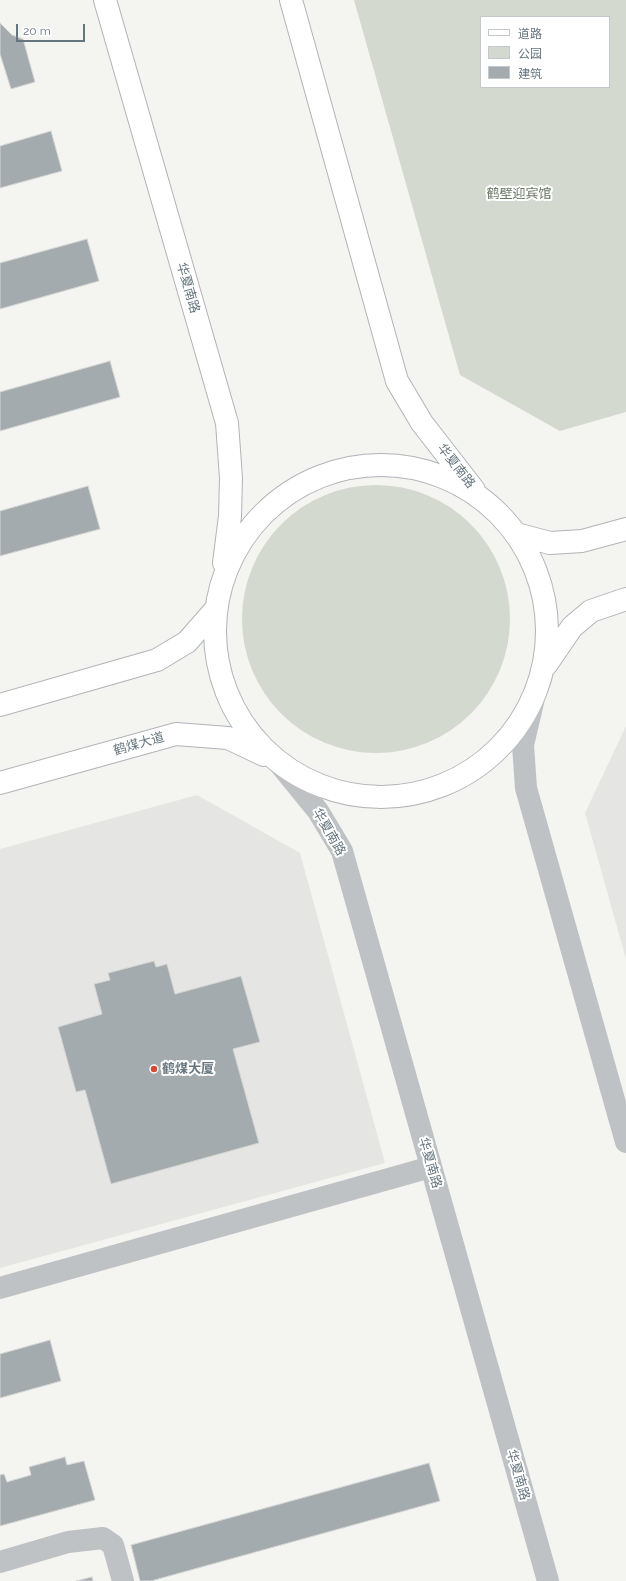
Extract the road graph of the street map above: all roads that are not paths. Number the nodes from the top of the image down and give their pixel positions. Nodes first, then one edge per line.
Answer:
1 (106, 0) edge
2 (291, 0) edge
3 (483, 500) junction
4 (626, 529) edge
5 (516, 534) junction
6 (222, 582) junction
7 (626, 599) edge
8 (216, 610) junction
9 (544, 668) junction
10 (535, 694) junction
11 (0, 705) edge
12 (277, 762) junction
13 (0, 783) edge
14 (626, 1142) edge
15 (431, 1167) junction
16 (0, 1288) edge
17 (0, 1562) edge
18 (123, 1581) edge
19 (548, 1581) edge

1 - 6 main road, 华夏南路
2 - 3 main road, 华夏南路
3 - 5 main road, 鹤煤大道
3 - 6 main road, 鹤煤大道
4 - 5 main road
5 - 9 main road, 鹤煤大道
6 - 8 main road, 鹤煤大道
7 - 9 main road, 鹤煤大道
8 - 11 main road
8 - 12 main road, 鹤煤大道
9 - 10 main road, 鹤煤大道
10 - 12 main road, 鹤煤大道
10 - 14 street
12 - 13 main road, 鹤煤大道
12 - 15 street, 华夏南路
15 - 16 street
15 - 19 street, 华夏南路
17 - 18 street

